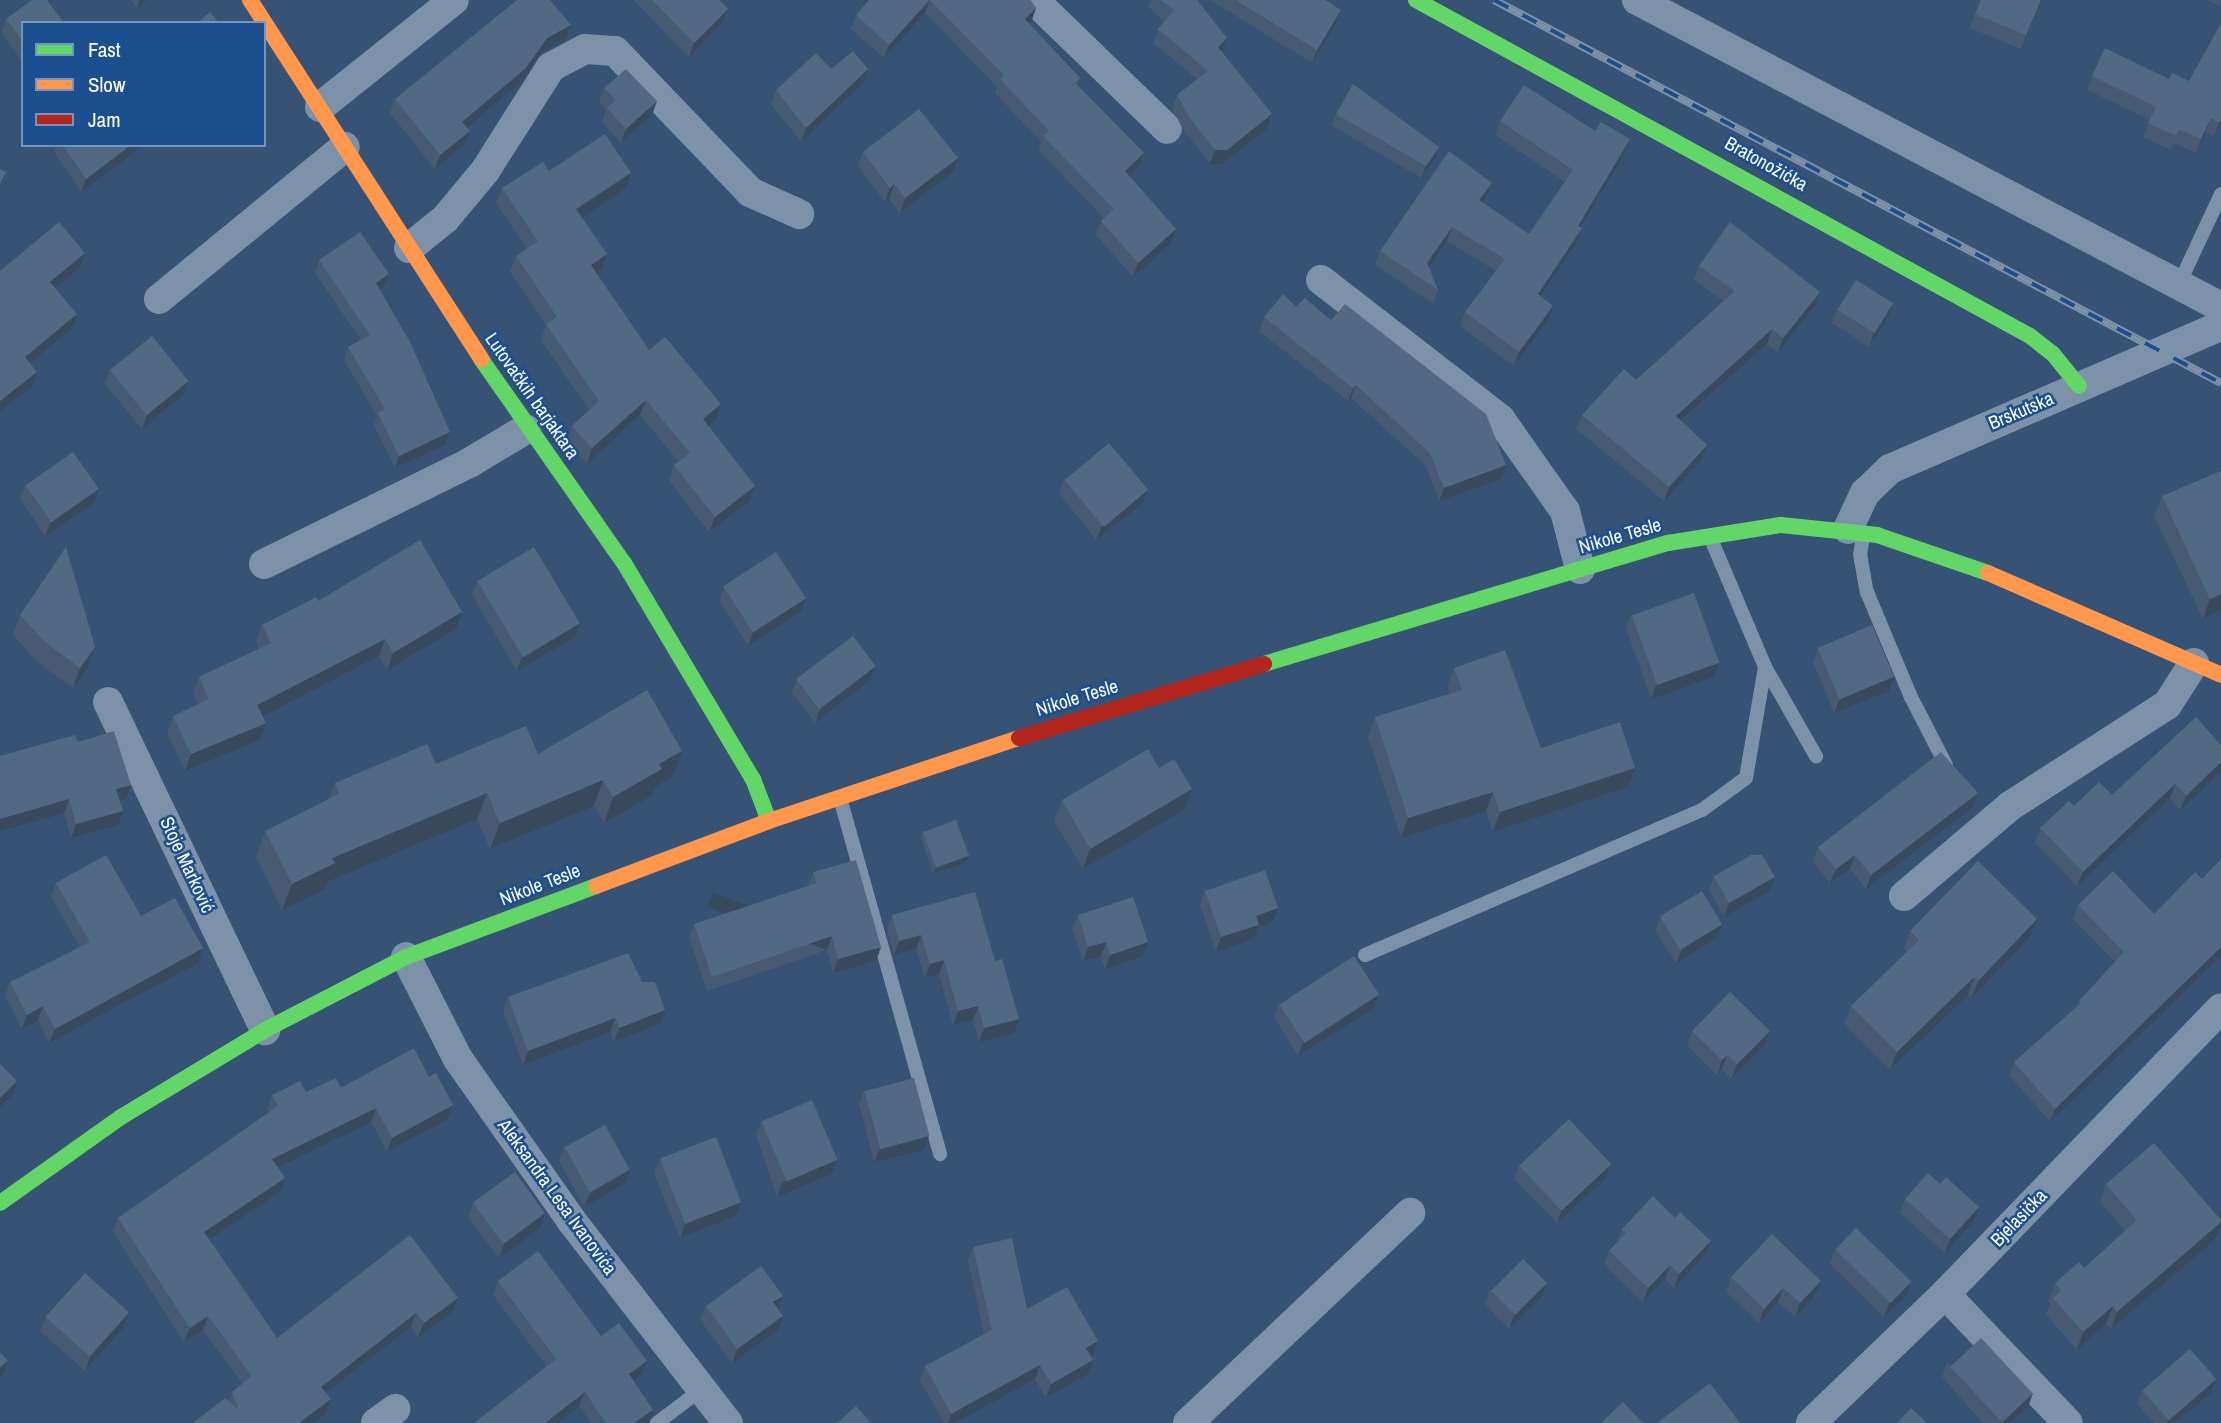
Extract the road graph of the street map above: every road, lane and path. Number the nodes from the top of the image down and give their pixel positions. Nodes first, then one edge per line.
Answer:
1 (250, 0) edge
2 (454, 0) edge
3 (1034, 0) edge
4 (1416, 0) edge
5 (1637, 0) edge
6 (264, 21) edge
7 (266, 24) edge
8 (320, 107) junction
9 (1167, 129) dead end
10 (345, 147) junction
11 (2221, 194) edge
12 (799, 214) dead end
13 (2221, 220) edge
14 (2206, 225) junction
15 (408, 248) junction
16 (1321, 280) dead end
17 (2180, 282) junction
18 (159, 299) dead end
19 (2221, 307) edge
20 (2221, 326) edge
21 (2080, 386) junction
22 (526, 429) junction
23 (1856, 531) junction
24 (1709, 534) junction
25 (264, 564) dead end
26 (1580, 569) junction
27 (2194, 663) junction
28 (1765, 667) junction
29 (2221, 675) edge
30 (108, 702) dead end
31 (1816, 756) dead end
32 (1946, 765) edge
33 (840, 797) junction
34 (769, 821) junction
35 (1904, 895) dead end
36 (1365, 955) dead end
37 (406, 957) junction
38 (2221, 1008) edge
39 (265, 1030) junction
40 (940, 1154) dead end
41 (0, 1203) edge
42 (1410, 1213) dead end
43 (1945, 1294) junction
44 (702, 1389) junction
45 (2066, 1422) edge
46 (657, 1423) edge
47 (728, 1423) edge
48 (1188, 1423) edge
49 (1811, 1423) edge

1 - 6 street, Lutovačkih barjaktara
2 - 8 street
3 - 9 street
4 - 21 street, Bratonožićka
5 - 17 street
7 - 8 street, Lutovačkih barjaktara
8 - 10 street, Lutovačkih barjaktara
10 - 15 street, Lutovačkih barjaktara
10 - 18 street
11 - 14 lane
12 - 15 street
13 - 14 lane
14 - 17 lane
15 - 22 street, Lutovačkih barjaktara
16 - 26 street
17 - 19 street
20 - 21 street, Brskutska
21 - 23 street, Brskutska
22 - 25 street
22 - 34 street, Lutovačkih barjaktara
23 - 24 street, Nikole Tesle
23 - 27 street, Nikole Tesle
23 - 32 lane
24 - 26 street, Nikole Tesle
24 - 28 lane
26 - 33 street, Nikole Tesle
27 - 29 street, Nikole Tesle
27 - 35 street
28 - 31 lane
28 - 36 lane
30 - 39 street, Stoje Marković
33 - 34 street, Nikole Tesle
33 - 40 lane
34 - 37 street, Nikole Tesle
37 - 39 street, Nikole Tesle
37 - 44 street, Aleksandra Lesa Ivanovića
38 - 43 street, Bjelasička
39 - 41 street, Nikole Tesle
42 - 48 street
43 - 45 street
43 - 49 street, Bjelasička
44 - 46 lane
44 - 47 street, Aleksandra Lesa Ivanovića

